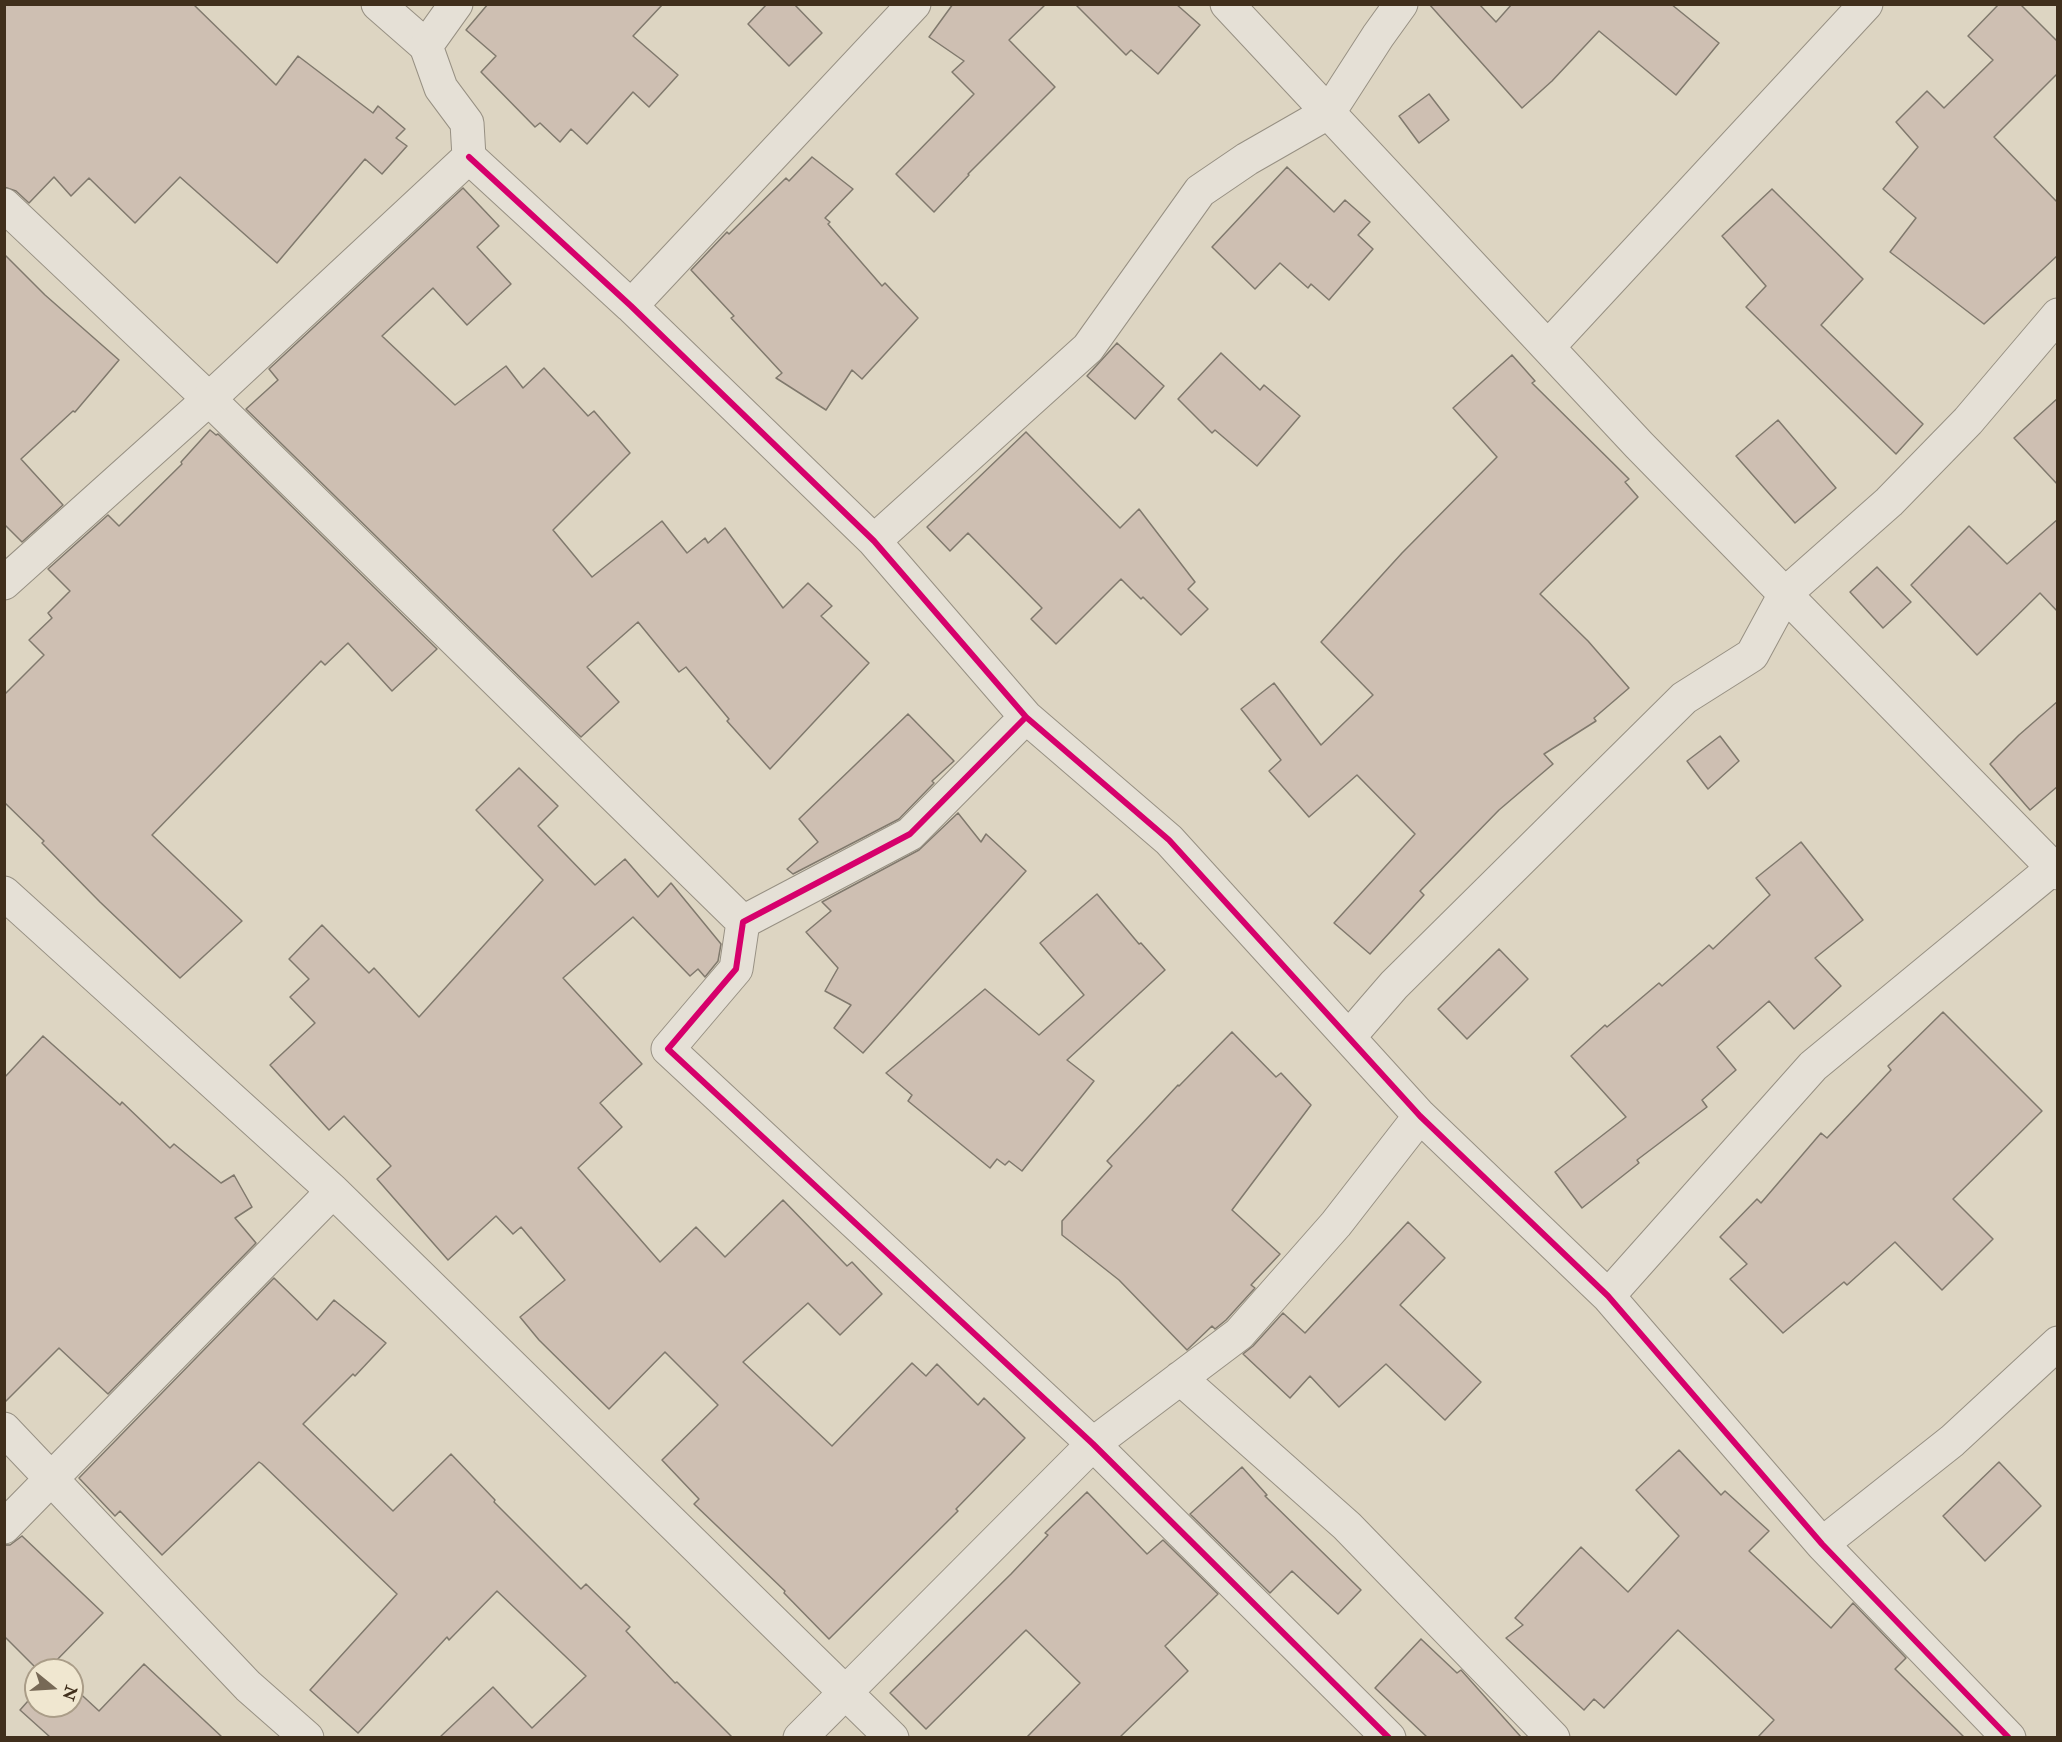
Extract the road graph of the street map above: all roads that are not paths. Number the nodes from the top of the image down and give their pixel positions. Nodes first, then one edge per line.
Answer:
1 (378, 4) edge
2 (456, 4) edge
3 (914, 4) edge
4 (1227, 4) edge
5 (1401, 4) edge
6 (1866, 4) edge
7 (426, 46) junction
8 (1329, 112) junction
9 (469, 157) junction
10 (4, 205) edge
11 (631, 306) junction
12 (2058, 315) edge
13 (1548, 348) junction
14 (209, 399) junction
15 (874, 541) junction
16 (4, 583) edge
17 (1785, 594) junction
18 (1026, 717) junction
19 (2056, 869) edge
20 (4, 893) edge
21 (743, 922) junction
22 (1349, 1037) junction
23 (1420, 1116) junction
24 (333, 1191) junction
25 (1608, 1296) junction
26 (2058, 1342) edge
27 (1180, 1378) junction
28 (4, 1429) edge
29 (1093, 1444) junction
30 (51, 1479) junction
31 (4, 1527) edge
32 (1822, 1544) junction
33 (844, 1692) junction
34 (307, 1737) edge
35 (800, 1737) edge
36 (892, 1737) edge
37 (1389, 1737) edge
38 (1553, 1737) edge
39 (2009, 1737) edge

1 - 7 street
2 - 7 street
3 - 11 street
4 - 8 street
5 - 8 street
6 - 13 street
7 - 9 street
8 - 13 street
8 - 15 street
9 - 11 street
9 - 14 street
10 - 14 street
11 - 15 street
12 - 17 street
13 - 17 street
14 - 16 street
14 - 21 street
15 - 18 street
17 - 19 street
17 - 22 street
18 - 21 street
18 - 22 street
19 - 25 street
20 - 24 street
21 - 29 street
22 - 23 street
23 - 25 street
23 - 27 street
24 - 30 street
24 - 33 street
25 - 32 street
26 - 32 street
27 - 29 street
27 - 38 street
28 - 30 street
29 - 33 street
29 - 37 street
30 - 31 street
30 - 34 street
32 - 39 street
33 - 35 street
33 - 36 street

